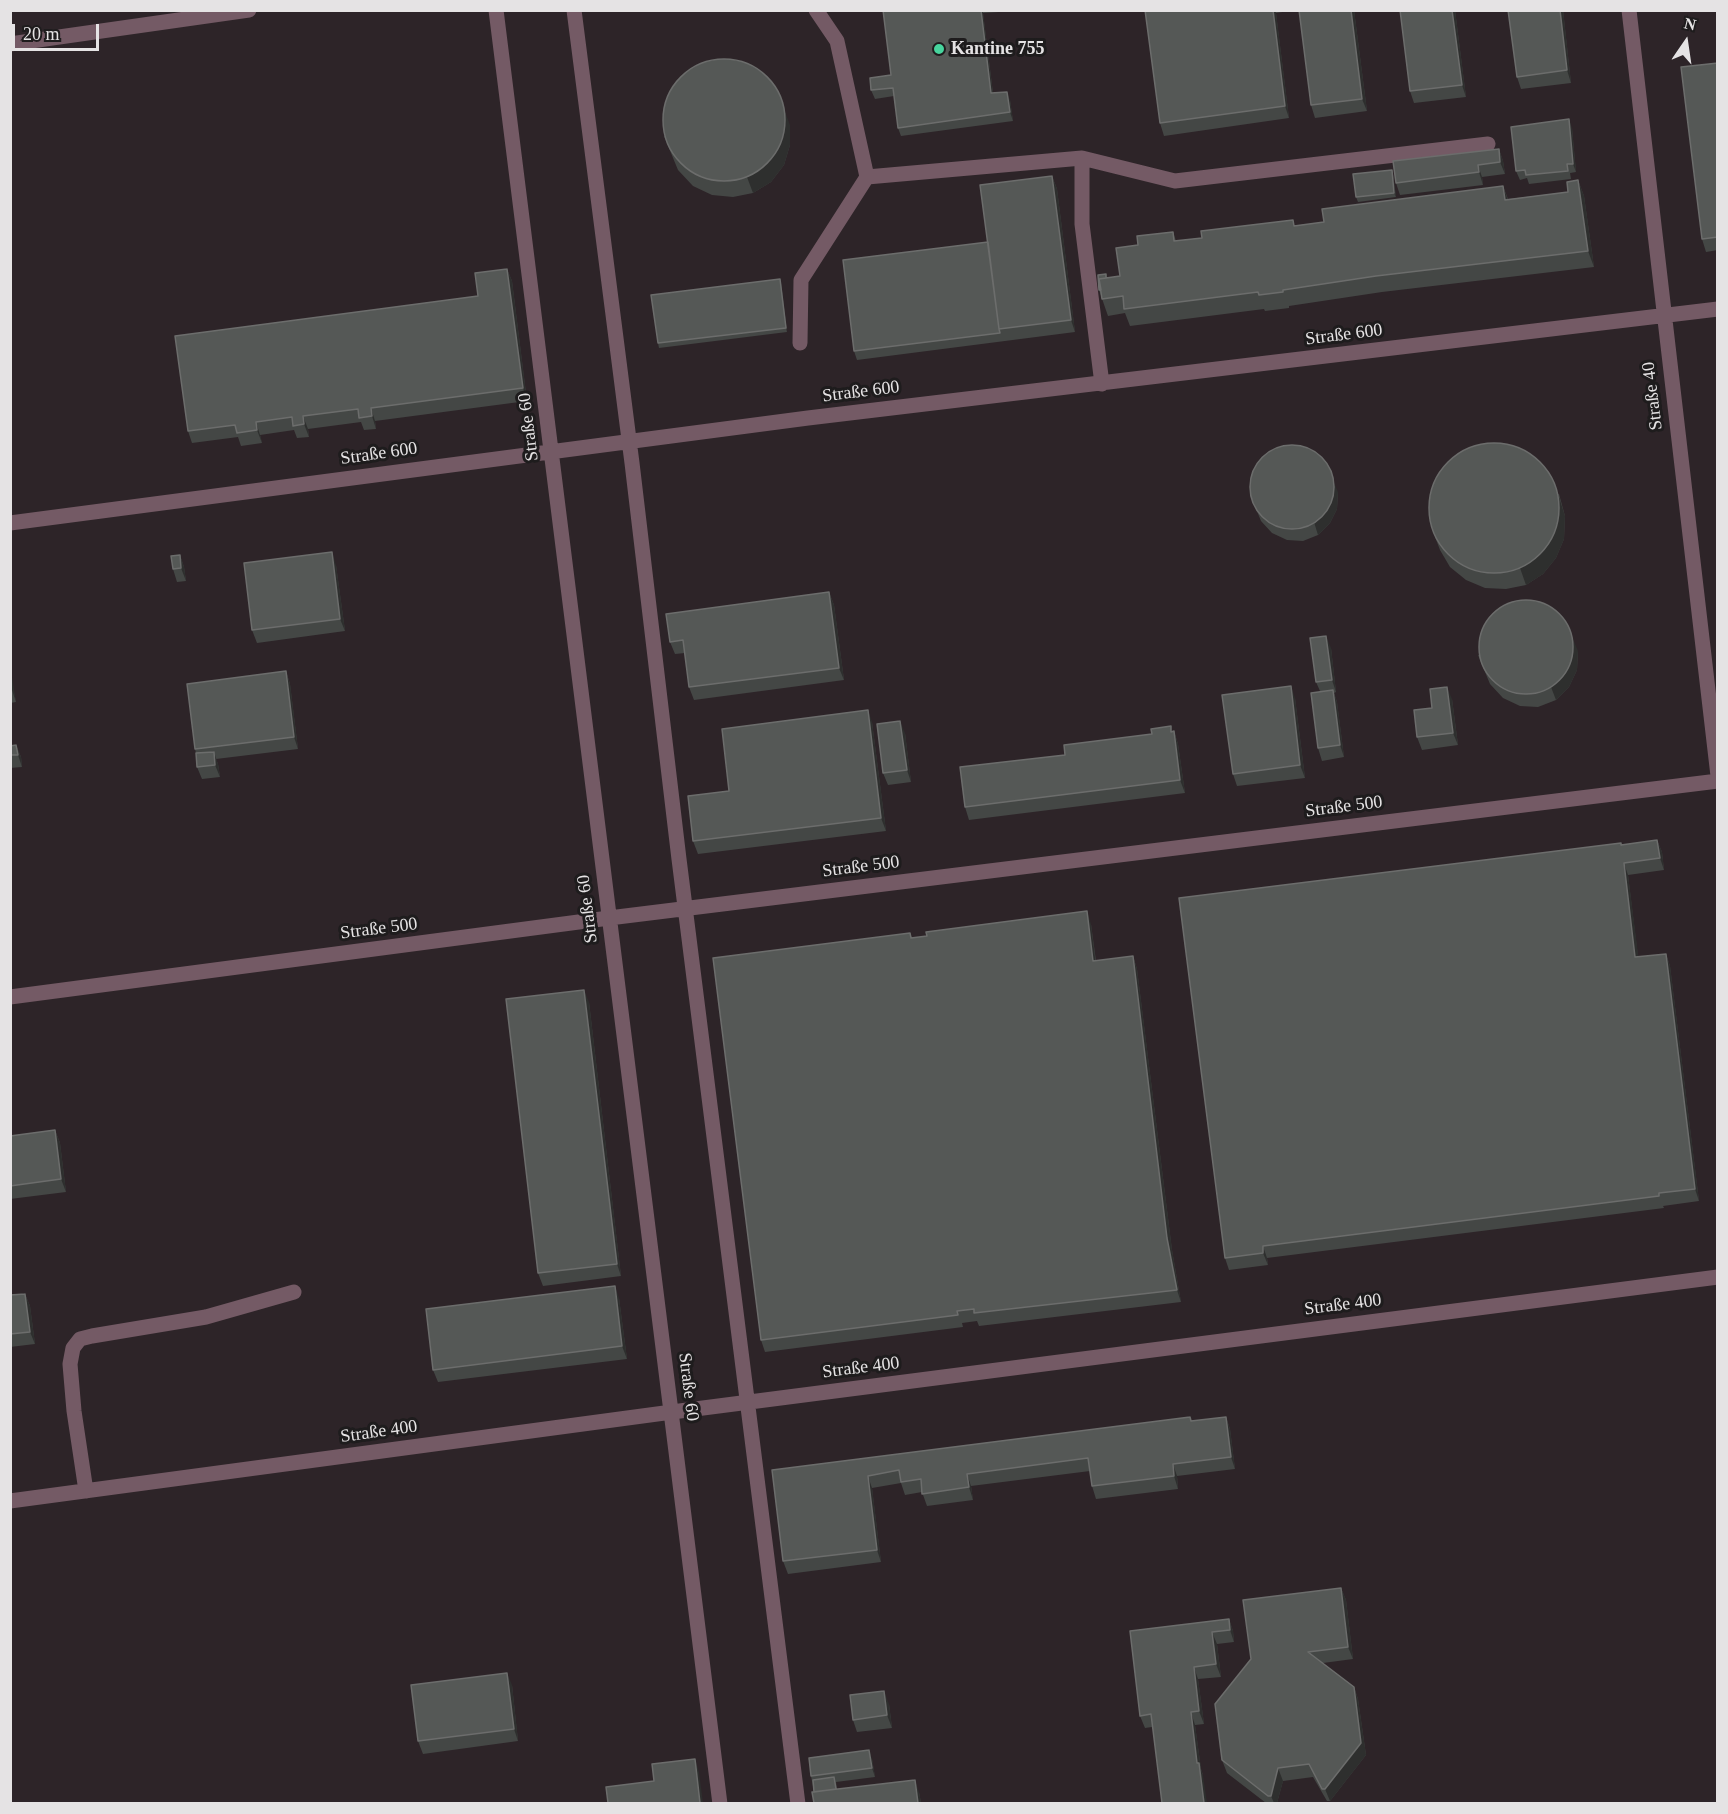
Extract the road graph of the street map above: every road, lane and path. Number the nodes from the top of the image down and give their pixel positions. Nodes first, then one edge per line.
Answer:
1 (249, 10) edge
2 (496, 10) edge
3 (574, 10) edge
4 (816, 10) edge
5 (1629, 10) edge
6 (10, 44) edge
7 (1488, 144) dead end
8 (1082, 159) junction
9 (867, 177) junction
10 (1718, 309) edge
11 (1664, 316) junction
12 (800, 343) dead end
13 (1102, 384) junction
14 (629, 441) junction
15 (552, 450) junction
16 (10, 523) edge
17 (1718, 778) edge
18 (686, 909) junction
19 (609, 918) junction
20 (10, 997) edge
21 (1718, 1277) edge
22 (294, 1292) dead end
23 (747, 1402) junction
24 (672, 1412) junction
25 (87, 1491) junction
26 (10, 1501) edge
27 (720, 1803) edge
28 (798, 1803) edge

1 - 6 street
2 - 15 street, Straße 60
3 - 14 street
4 - 9 street
5 - 11 street, Straße 40
7 - 8 street
8 - 9 street
8 - 13 street
9 - 12 street
10 - 11 street, Straße 600
11 - 13 street, Straße 600
11 - 17 street, Straße 40
13 - 14 street, Straße 600
14 - 15 street, Straße 600
14 - 18 street
15 - 16 street, Straße 600
15 - 19 street, Straße 60
17 - 18 street, Straße 500
18 - 19 street, Straße 500
18 - 23 street
19 - 20 street, Straße 500
19 - 24 street, Straße 60
21 - 23 street, Straße 400
22 - 25 street
23 - 24 street, Straße 400
23 - 28 street
24 - 25 street, Straße 400
24 - 27 street, Straße 60
25 - 26 street, Straße 400

